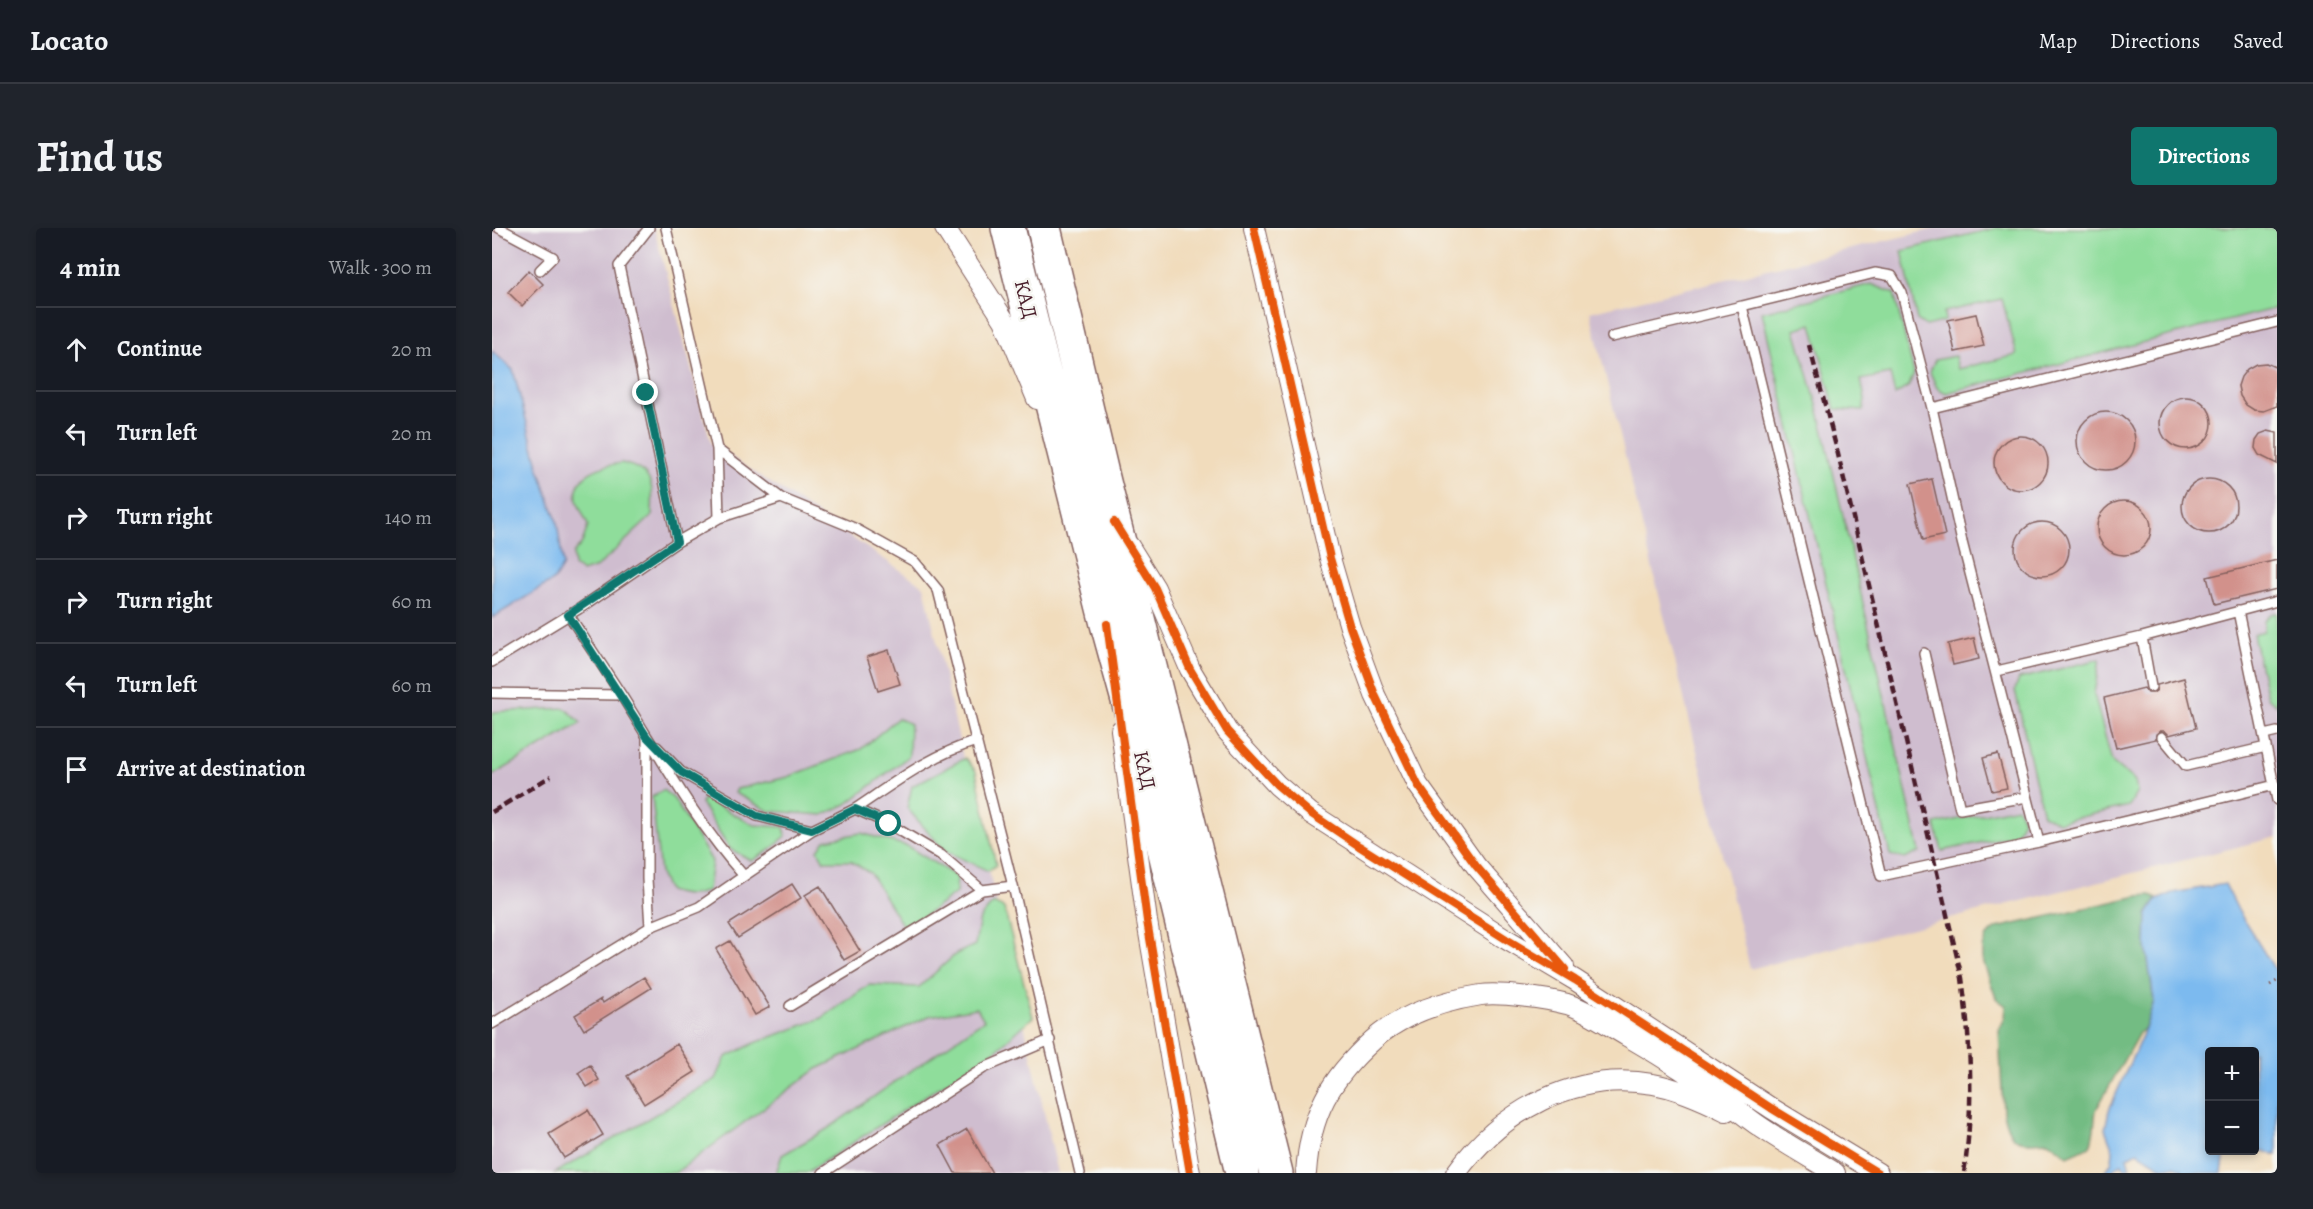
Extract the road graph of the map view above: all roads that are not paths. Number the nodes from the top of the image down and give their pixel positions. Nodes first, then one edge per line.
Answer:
1 (499, 228) edge
2 (649, 228) edge
3 (666, 228) edge
4 (945, 228) edge
5 (1008, 228) edge
6 (1044, 228) edge
7 (1254, 228) edge
8 (540, 270) dead end
9 (1743, 306) junction
10 (2277, 322) edge
11 (1612, 337) dead end
12 (1932, 408) junction
13 (717, 449) junction
14 (1072, 485) junction
15 (781, 498) junction
16 (719, 518) junction
17 (1114, 522) junction
18 (677, 542) junction
19 (2277, 601) edge
20 (2238, 611) junction
21 (568, 615) junction
22 (1107, 624) junction
23 (2142, 637) junction
24 (1924, 653) dead end
25 (492, 662) edge
26 (1997, 671) junction
27 (2151, 687) dead end
28 (492, 693) edge
29 (621, 695) junction
30 (2277, 732) edge
31 (2264, 735) junction
32 (647, 737) junction
33 (2162, 737) dead end
34 (977, 741) junction
35 (2266, 747) junction
36 (2275, 785) junction
37 (2027, 797) junction
38 (2277, 800) edge
39 (855, 809) junction
40 (812, 830) junction
41 (2039, 842) junction
42 (744, 876) junction
43 (1013, 886) junction
44 (982, 890) junction
45 (650, 927) junction
46 (1575, 980) junction
47 (790, 1006) dead end
48 (492, 1024) edge
49 (1050, 1040) junction
50 (1761, 1127) junction
51 (823, 1173) edge
52 (1080, 1173) edge
53 (1190, 1173) edge
54 (1242, 1173) edge
55 (1276, 1173) edge
56 (1306, 1173) edge
57 (1456, 1173) edge
58 (1835, 1173) edge
59 (1878, 1173) edge

1 - 8 lane
2 - 18 lane
3 - 13 lane
4 - 14 street
5 - 14 highway, КАД
6 - 17 highway, КАД
7 - 46 street
9 - 11 lane
9 - 12 lane
9 - 41 lane
10 - 12 lane
12 - 26 lane
13 - 15 lane
13 - 16 lane
14 - 22 highway, КАД
15 - 16 lane
15 - 34 lane
16 - 18 lane
17 - 46 street
17 - 55 highway, КАД
18 - 21 lane
19 - 20 lane
20 - 23 lane
20 - 31 lane
21 - 25 lane
21 - 29 lane
22 - 53 street
22 - 54 highway, КАД
23 - 26 lane
23 - 27 lane
24 - 37 lane
26 - 37 lane
28 - 29 lane
29 - 32 lane
30 - 31 lane
31 - 35 lane
32 - 40 lane
32 - 42 lane
32 - 45 lane
33 - 35 lane
34 - 39 lane
34 - 43 lane
35 - 36 lane
36 - 38 lane
36 - 41 lane
37 - 41 lane
39 - 40 lane
39 - 44 lane
40 - 42 lane
42 - 45 lane
43 - 44 lane
43 - 49 lane
44 - 47 lane
45 - 48 lane
46 - 59 street
49 - 51 lane
49 - 52 lane
50 - 56 street
50 - 57 street
50 - 58 street

